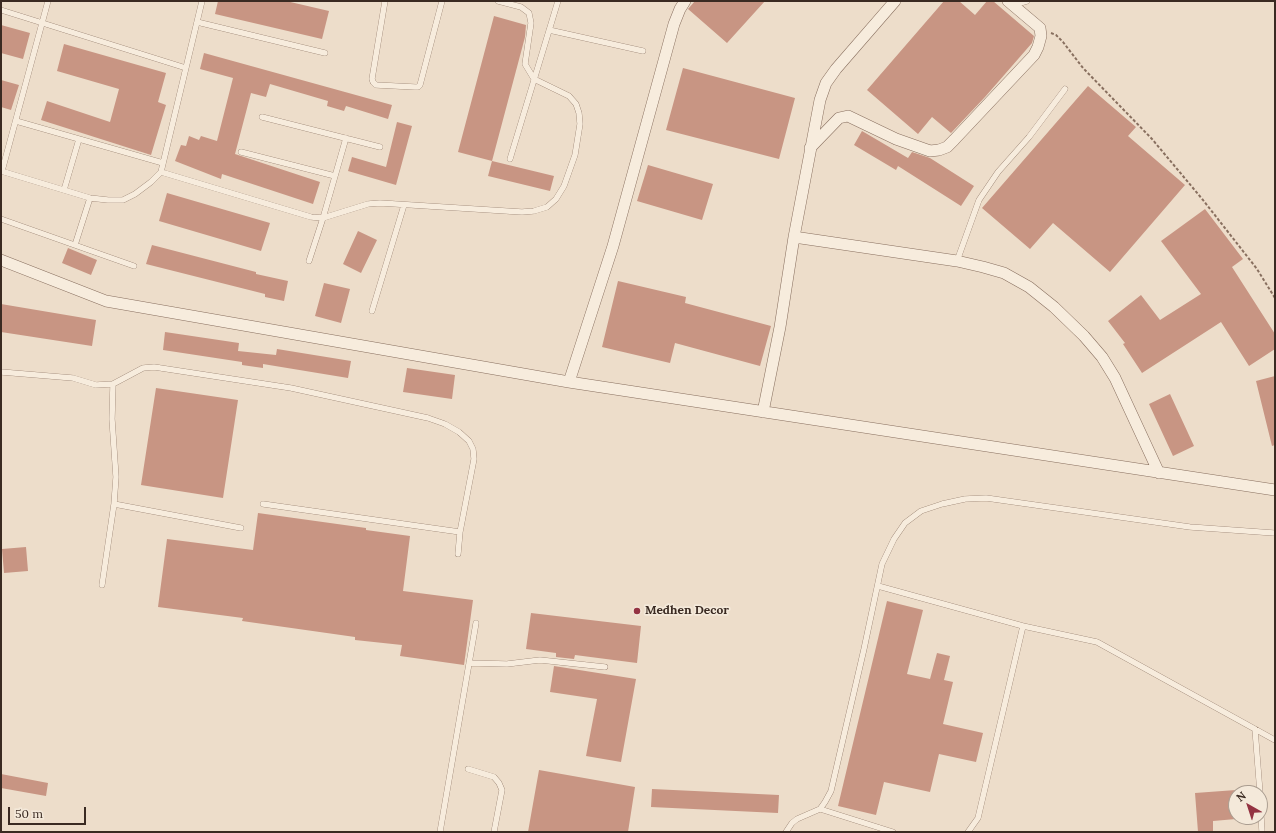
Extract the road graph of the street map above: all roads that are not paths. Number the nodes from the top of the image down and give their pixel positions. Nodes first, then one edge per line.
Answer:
1 (48, 1) edge
2 (202, 1) edge
3 (385, 1) edge
4 (442, 1) edge
5 (498, 1) edge
6 (558, 1) edge
7 (685, 1) edge
8 (895, 1) edge
9 (1027, 1) edge
10 (1011, 3) edge
11 (1, 10) edge
12 (197, 22) junction
13 (43, 23) junction
14 (549, 30) junction
15 (643, 51) dead end
16 (325, 53) dead end
17 (186, 68) junction
18 (534, 79) junction
19 (1065, 89) dead end
20 (262, 118) dead end
21 (16, 121) junction
22 (346, 138) junction
23 (79, 139) junction
24 (380, 147) dead end
25 (810, 148) junction
26 (241, 152) dead end
27 (510, 159) dead end
28 (163, 163) junction
29 (2, 171) edge
30 (161, 172) junction
31 (335, 176) junction
32 (64, 190) junction
33 (90, 198) junction
34 (404, 205) junction
35 (323, 218) junction
36 (1, 219) edge
37 (794, 237) junction
38 (75, 245) junction
39 (1, 260) edge
40 (309, 261) dead end
41 (957, 261) junction
42 (134, 266) dead end
43 (372, 311) dead end
44 (1, 372) edge
45 (569, 382) junction
46 (113, 384) junction
47 (763, 412) junction
48 (1159, 473) junction
49 (1275, 490) edge
50 (114, 504) junction
51 (263, 504) dead end
52 (241, 528) dead end
53 (460, 532) junction
54 (1274, 533) dead end
55 (458, 554) dead end
56 (102, 586) dead end
57 (878, 586) junction
58 (476, 623) dead end
59 (1024, 626) junction
60 (469, 663) junction
61 (605, 667) dead end
62 (1255, 729) junction
63 (1275, 740) edge
64 (468, 769) dead end
65 (1259, 785) edge
66 (820, 809) junction
67 (440, 832) edge
68 (494, 832) edge
69 (786, 832) edge
70 (892, 832) edge
71 (968, 832) edge

1 - 13 lane
2 - 12 lane
3 - 4 lane
5 - 18 lane
6 - 14 lane
7 - 45 street
8 - 25 street
9 - 10 lane
10 - 25 street
11 - 13 lane
12 - 16 lane
12 - 17 lane
13 - 17 lane
13 - 21 lane
14 - 15 lane
14 - 18 lane
17 - 28 lane
18 - 27 lane
18 - 34 lane
19 - 41 lane
20 - 22 lane
21 - 23 lane
21 - 29 lane
22 - 24 lane
22 - 31 lane
23 - 28 lane
23 - 32 lane
25 - 37 street
26 - 31 lane
28 - 30 lane
29 - 32 lane
30 - 33 lane
30 - 35 lane
31 - 35 lane
32 - 33 lane
33 - 38 lane
34 - 35 lane
34 - 43 lane
35 - 40 lane
36 - 38 lane
37 - 41 street
37 - 47 street
38 - 42 lane
39 - 45 street
41 - 48 street
44 - 46 lane
45 - 47 street
46 - 50 lane
46 - 53 lane
47 - 48 street
48 - 49 street
50 - 52 lane
50 - 56 lane
51 - 53 lane
53 - 55 lane
54 - 57 lane
57 - 59 lane
57 - 66 lane
58 - 60 lane
59 - 62 lane
59 - 71 lane
60 - 61 lane
60 - 67 lane
62 - 63 lane
62 - 65 lane
64 - 68 lane
66 - 69 lane
66 - 70 lane

